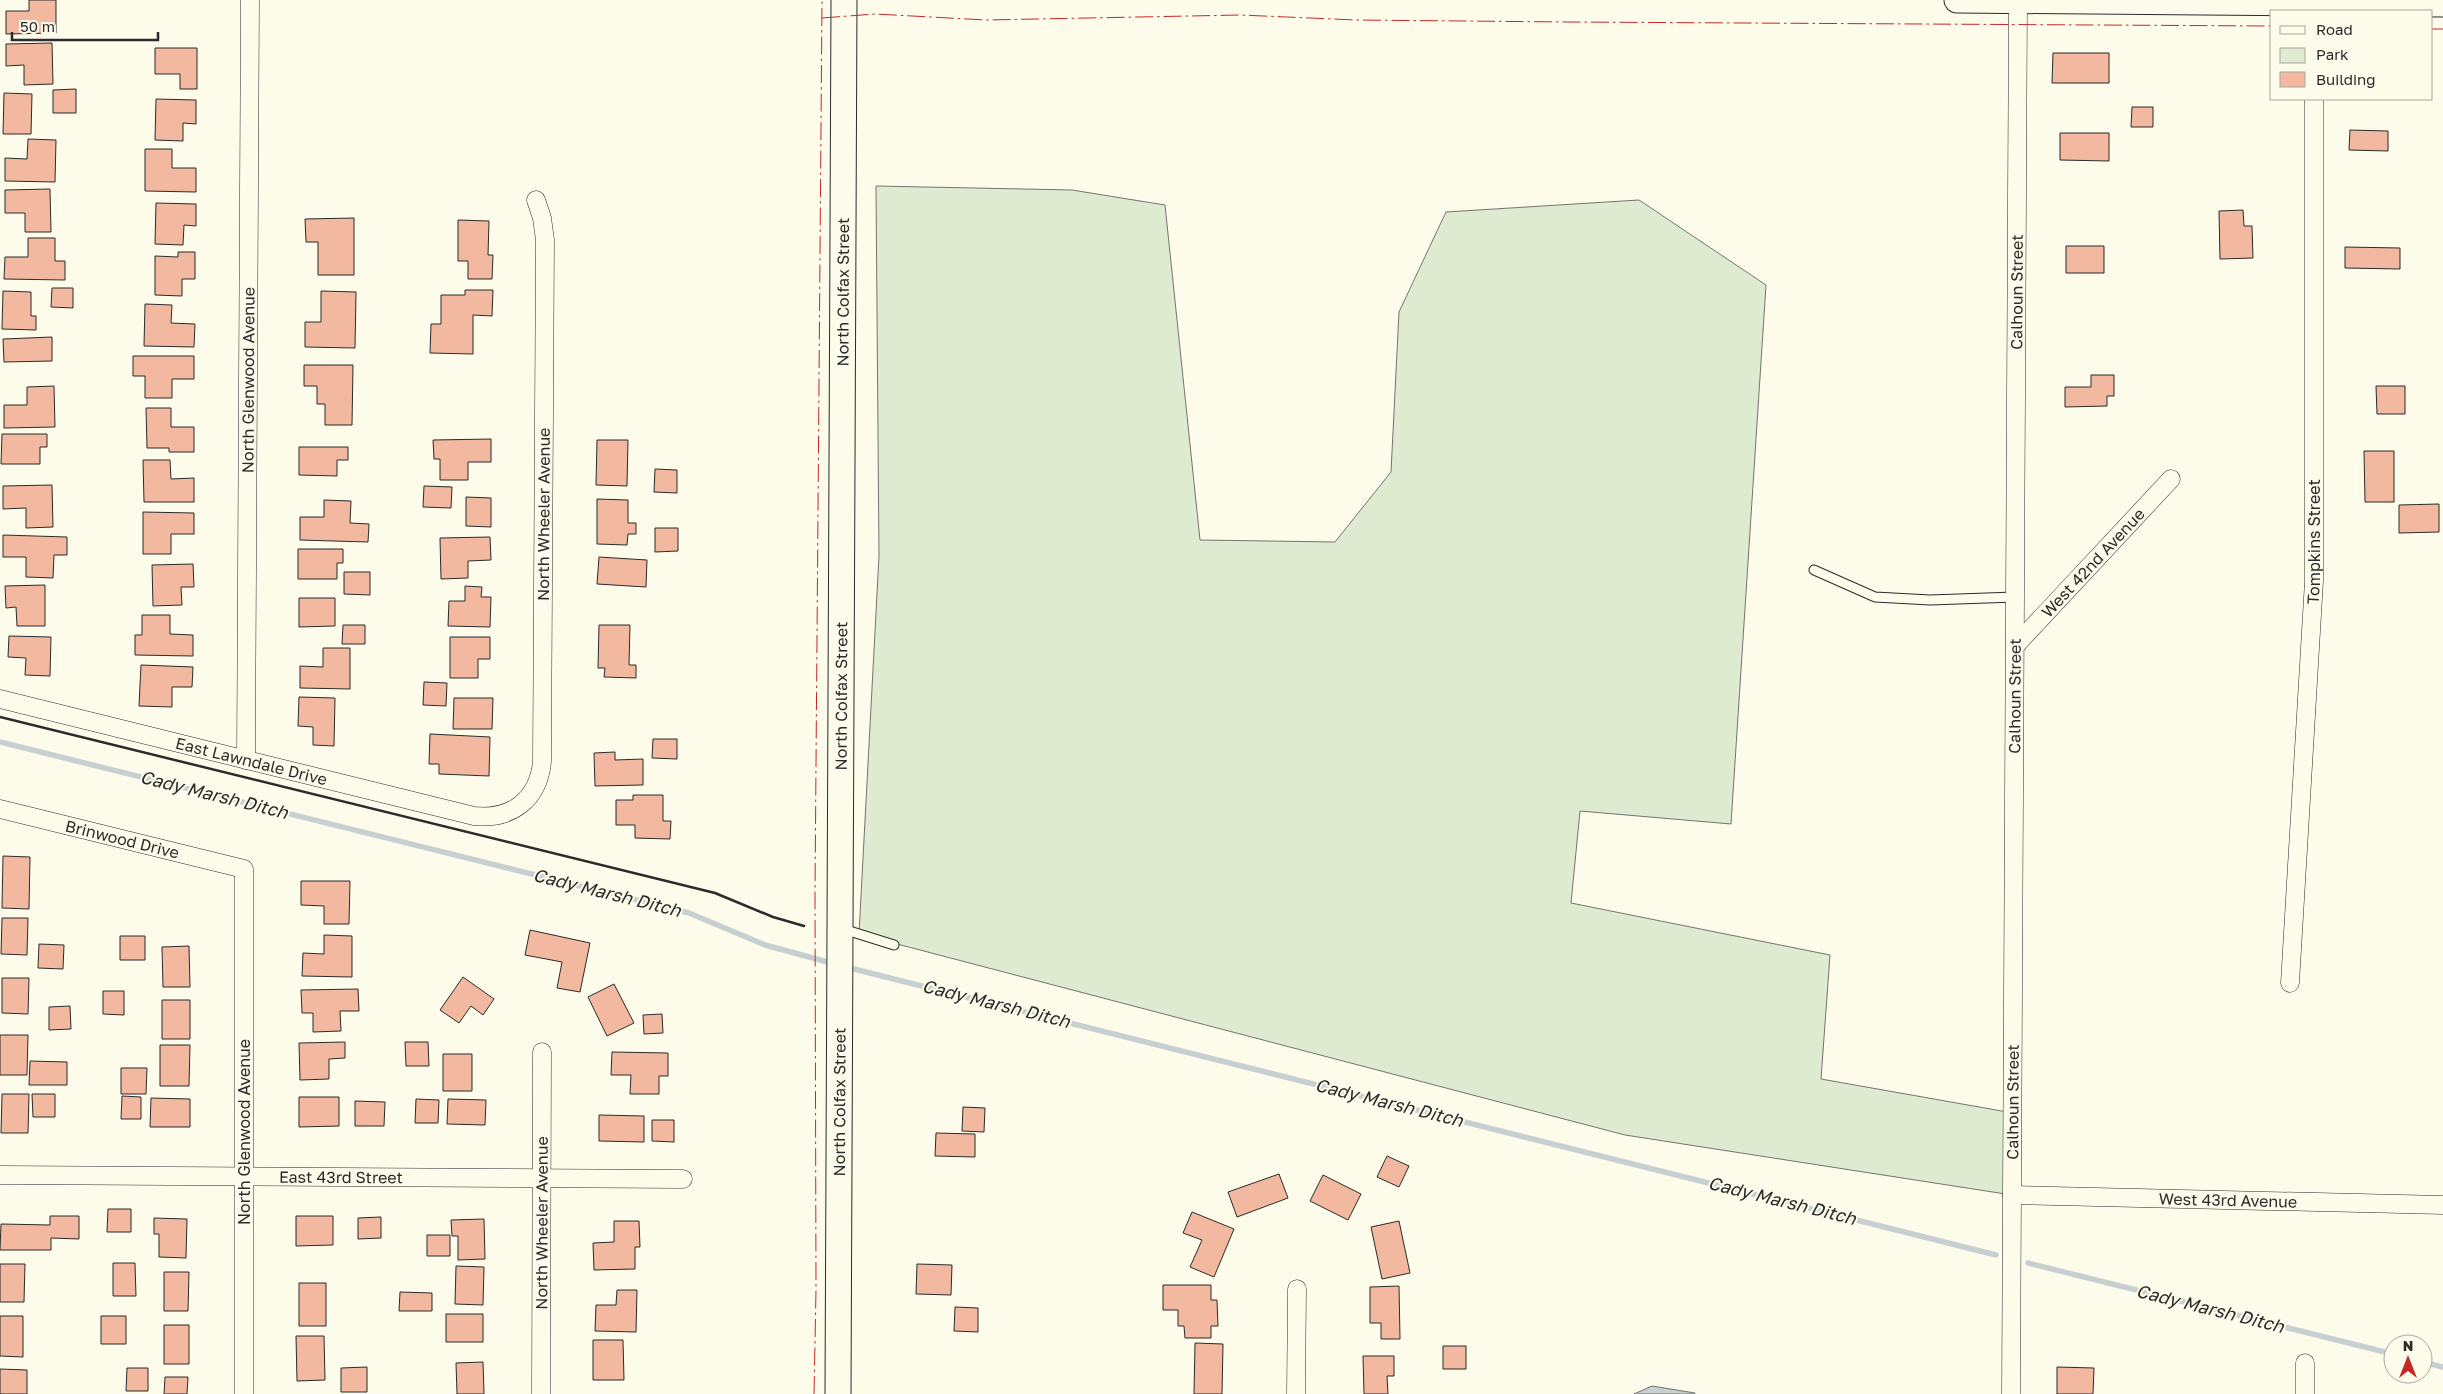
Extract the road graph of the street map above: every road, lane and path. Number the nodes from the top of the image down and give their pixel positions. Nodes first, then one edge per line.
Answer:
1 (250, 0) edge
2 (844, 0) edge
3 (1957, 0) edge
4 (2018, 0) edge
5 (2443, 4) edge
6 (2314, 7) edge
7 (2314, 100) edge
8 (536, 200) dead end
9 (2171, 479) dead end
10 (1814, 570) dead end
11 (2015, 597) junction
12 (2015, 646) junction
13 (0, 699) edge
14 (246, 760) junction
15 (0, 809) edge
16 (504, 814) joint
17 (244, 869) joint
18 (849, 931) junction
19 (894, 946) dead end
20 (2290, 983) dead end
21 (542, 1052) dead end
22 (0, 1175) edge
23 (244, 1176) junction
24 (542, 1179) junction
25 (683, 1179) dead end
26 (2012, 1195) junction
27 (2443, 1205) edge
28 (1297, 1289) dead end
29 (2305, 1363) dead end
30 (244, 1394) edge
31 (541, 1394) edge
32 (838, 1394) edge
33 (1296, 1394) edge
34 (2011, 1394) edge
35 (2305, 1394) edge

1 - 14 street, North Glenwood Avenue
2 - 18 street, North Colfax Street
3 - 4 street
4 - 6 street
4 - 11 street, Calhoun Street
5 - 6 street
7 - 20 street, Tompkins Street
8 - 16 street, North Wheeler Avenue
9 - 12 street, West 42nd Avenue
10 - 11 lane
11 - 12 street, Calhoun Street
12 - 26 street, Calhoun Street
13 - 14 street, East Lawndale Drive
14 - 16 street, East Lawndale Drive
15 - 17 street, Brinwood Drive
17 - 23 street, North Glenwood Avenue
18 - 19 lane
18 - 32 street, North Colfax Street
21 - 24 street, North Wheeler Avenue
22 - 23 street, East 43rd Street
23 - 24 street, East 43rd Street
23 - 30 street, North Glenwood Avenue
24 - 25 street, East 43rd Street
24 - 31 street, North Wheeler Avenue
26 - 27 street, West 43rd Avenue
26 - 34 street, Calhoun Street
28 - 33 street
29 - 35 street

